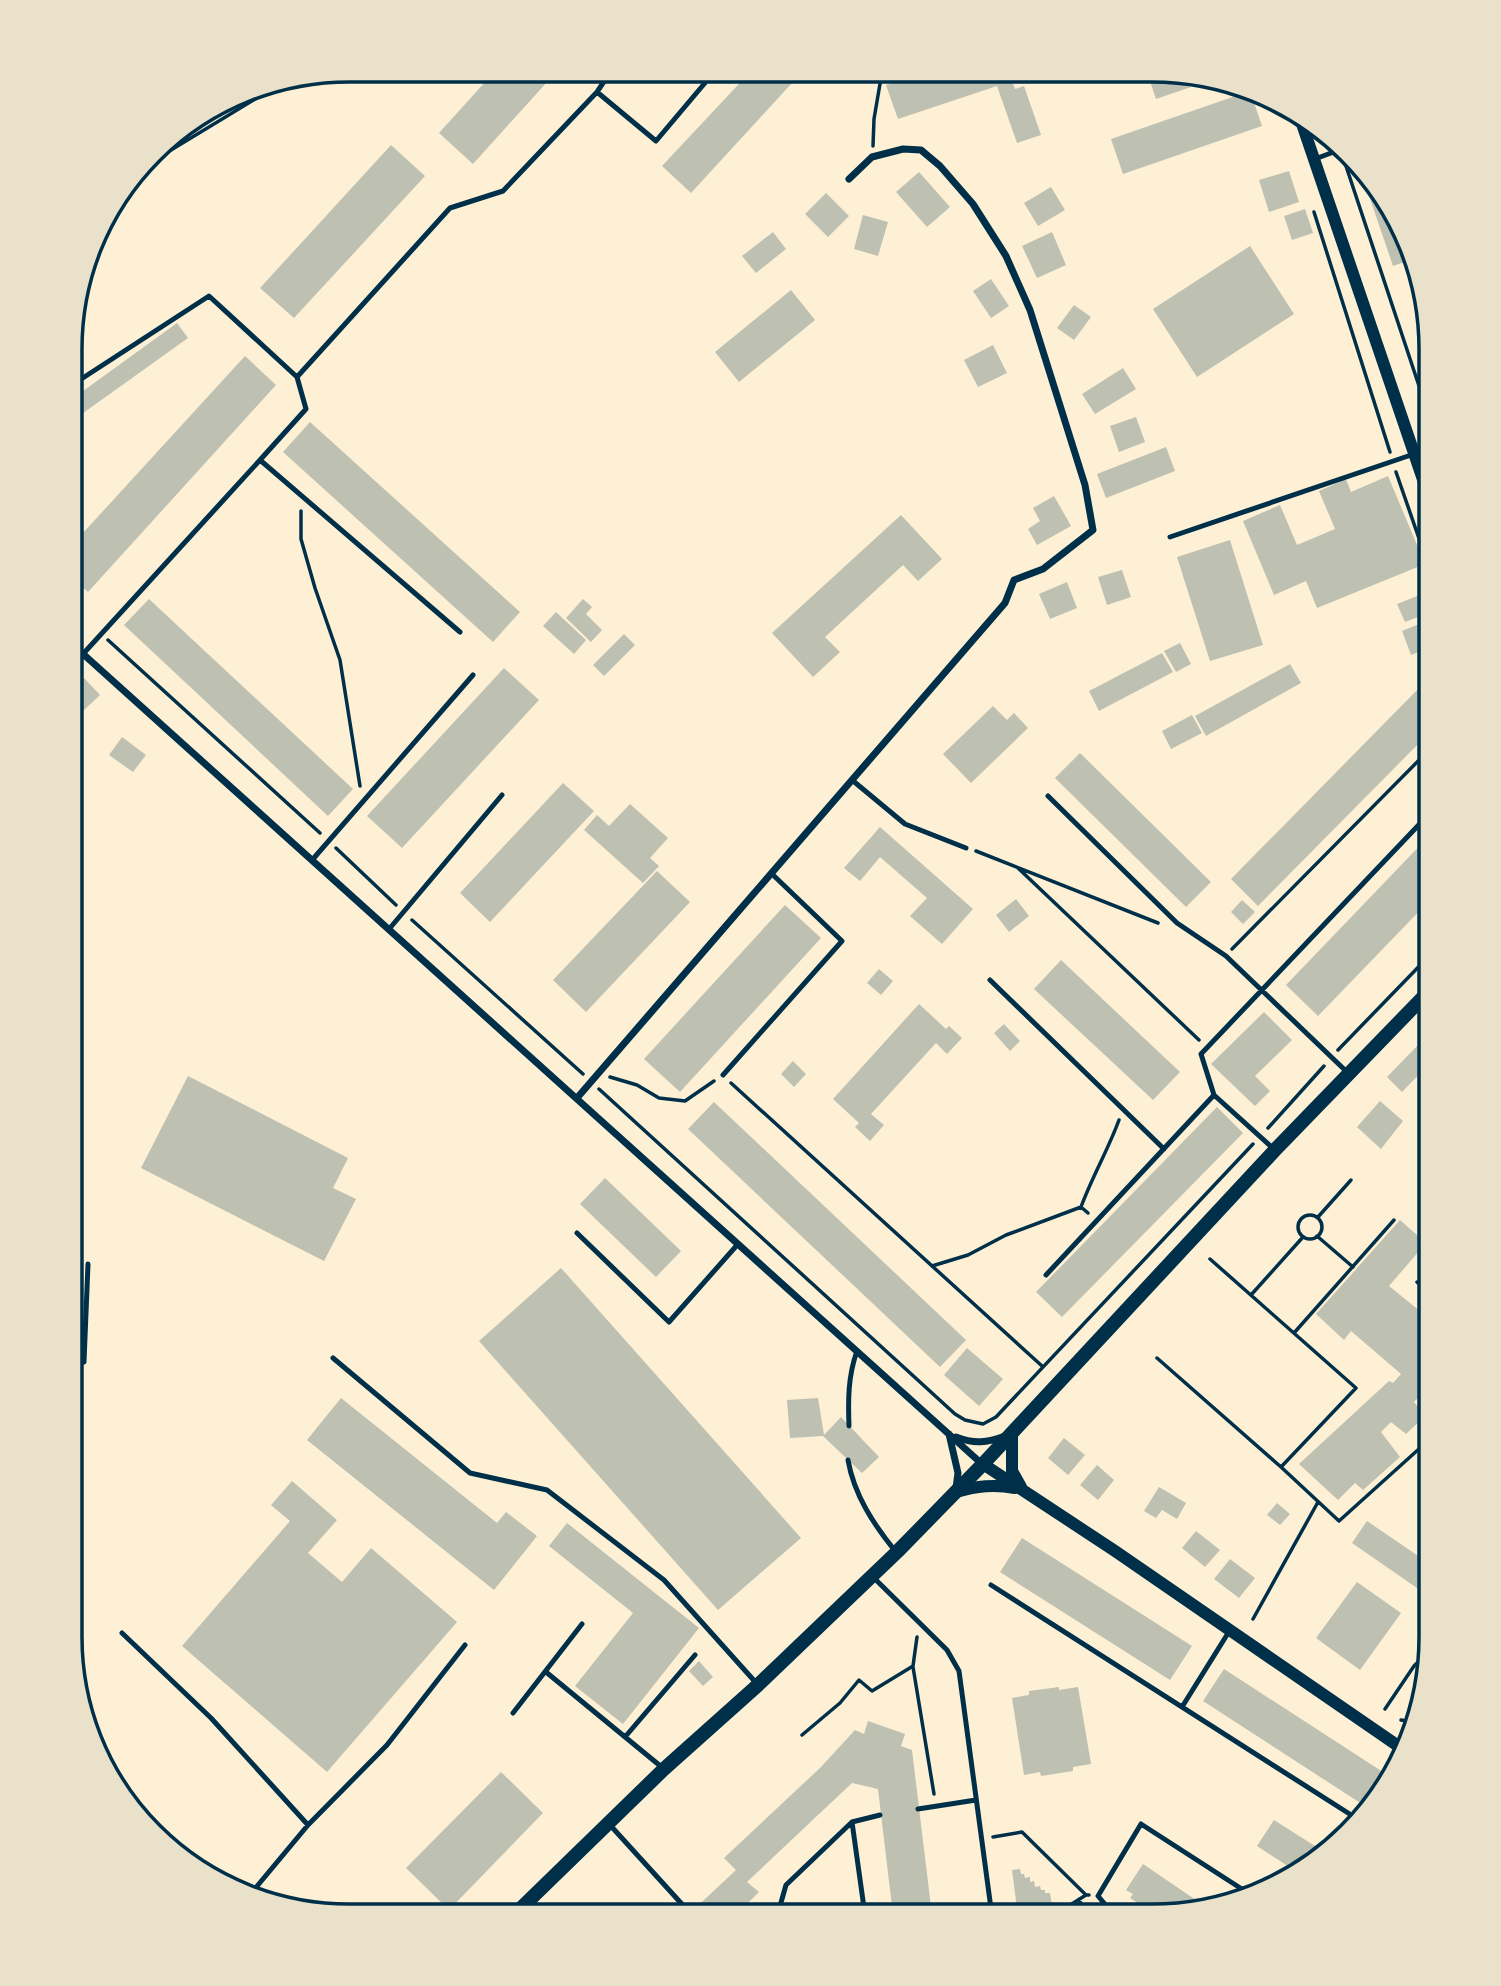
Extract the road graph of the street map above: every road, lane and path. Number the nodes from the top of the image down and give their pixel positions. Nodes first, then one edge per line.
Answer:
1 (604, 82) edge
2 (706, 82) edge
3 (880, 82) edge
4 (597, 92) junction
5 (252, 101) edge
6 (1305, 130) edge
7 (174, 148) edge
8 (1332, 153) edge
9 (872, 157) junction
10 (1315, 159) junction
11 (1346, 167) edge
12 (849, 179) dead end
13 (1313, 209) dead end
14 (297, 377) junction
15 (82, 378) edge
16 (1419, 386) edge
17 (1414, 454) junction
18 (260, 460) junction
19 (1393, 462) junction
20 (1419, 468) edge
21 (300, 495) junction
22 (1170, 537) dead end
23 (1419, 538) edge
24 (460, 632) dead end
25 (102, 634) junction
26 (83, 654) joint
27 (473, 675) dead end
28 (1419, 760) edge
29 (852, 780) junction
30 (502, 795) dead end
31 (1048, 796) dead end
32 (363, 801) junction
33 (1419, 825) edge
34 (329, 841) junction
35 (966, 848) joint
36 (313, 859) junction
37 (1018, 868) junction
38 (771, 873) junction
39 (404, 912) junction
40 (1177, 923) junction
41 (390, 928) junction
42 (1226, 956) junction
43 (1419, 966) edge
44 (990, 980) dead end
45 (1261, 990) junction
46 (1419, 1001) edge
47 (1207, 1048) junction
48 (1332, 1057) junction
49 (598, 1074) junction
50 (1349, 1074) junction
51 (723, 1075) junction
52 (591, 1082) junction
53 (1214, 1095) junction
54 (577, 1098) junction
55 (1123, 1110) junction
56 (1260, 1136) junction
57 (1164, 1149) junction
58 (1275, 1150) junction
59 (1351, 1180) dead end
60 (1081, 1207) junction
61 (1318, 1217) junction
62 (1097, 1220) junction
63 (1394, 1220) dead end
64 (577, 1233) dead end
65 (1317, 1236) junction
66 (1303, 1237) junction
67 (738, 1244) junction
68 (1210, 1259) dead end
69 (88, 1264) dead end
70 (932, 1266) junction
71 (1353, 1267) junction
72 (1046, 1275) dead end
73 (1251, 1295) junction
74 (1294, 1333) junction
75 (857, 1351) junction
76 (333, 1358) dead end
77 (1157, 1358) dead end
78 (82, 1363) edge
79 (1042, 1366) junction
80 (849, 1426) dead end
81 (1012, 1433) junction
82 (949, 1434) junction
83 (1419, 1449) edge
84 (848, 1460) dead end
85 (983, 1464) junction
86 (1281, 1467) junction
87 (1023, 1490) junction
88 (956, 1492) junction
89 (1318, 1502) junction
90 (897, 1552) junction
91 (872, 1576) junction
92 (991, 1585) dead end
93 (1253, 1619) dead end
94 (919, 1622) junction
95 (582, 1624) dead end
96 (1230, 1630) junction
97 (122, 1633) dead end
98 (465, 1645) dead end
99 (695, 1655) dead end
100 (1417, 1663) edge
101 (913, 1666) junction
102 (546, 1672) junction
103 (758, 1685) junction
104 (1182, 1707) junction
105 (1385, 1709) dead end
106 (513, 1713) dead end
107 (1401, 1720) dead end
108 (1405, 1721) edge
109 (803, 1735) dead end
110 (625, 1737) junction
111 (1396, 1744) edge
112 (664, 1769) junction
113 (976, 1800) junction
114 (936, 1806) junction
115 (918, 1809) dead end
116 (880, 1815) dead end
117 (1350, 1815) edge
118 (852, 1822) junction
119 (608, 1823) junction
120 (309, 1825) junction
121 (981, 1840) junction
122 (256, 1887) edge
123 (1240, 1889) edge
124 (1086, 1895) junction
125 (1098, 1896) junction
126 (1079, 1899) junction
127 (525, 1904) edge
128 (682, 1904) edge
129 (781, 1904) edge
130 (863, 1904) edge
131 (990, 1904) edge
132 (1071, 1904) edge
133 (1081, 1904) edge
134 (1105, 1904) edge

1 - 4 lane
2 - 4 lane
3 - 9 path
4 - 14 lane
5 - 7 path
6 - 10 street
8 - 10 lane
9 - 12 street
9 - 29 street
10 - 17 street
11 - 16 path
13 - 19 path
14 - 15 lane
14 - 18 lane
17 - 19 lane
17 - 20 street
18 - 21 lane
18 - 25 lane
19 - 22 lane
19 - 23 path
21 - 24 lane
21 - 32 path
25 - 26 lane
25 - 34 path
26 - 36 street
27 - 32 lane
28 - 42 path
29 - 35 lane
29 - 38 street
30 - 39 lane
31 - 40 lane
32 - 34 lane
33 - 45 lane
34 - 36 lane
34 - 39 path
35 - 37 path
36 - 41 street
37 - 40 path
37 - 47 path
38 - 49 street
38 - 51 lane
39 - 41 lane
39 - 52 path
40 - 42 lane
41 - 54 street
42 - 45 lane
43 - 48 path
44 - 55 lane
45 - 47 lane
45 - 48 lane
46 - 50 main road
47 - 53 lane
48 - 50 lane
48 - 56 path
49 - 51 path
49 - 52 street
50 - 58 main road
51 - 70 path
52 - 54 street
52 - 79 path
53 - 56 lane
53 - 57 lane
54 - 67 street
55 - 57 lane
55 - 60 path
56 - 58 lane
56 - 79 path
57 - 62 lane
58 - 81 main road
59 - 61 path
60 - 62 path
60 - 70 path
61 - 65 path
61 - 66 path
62 - 72 lane
63 - 71 path
64 - 67 lane
65 - 66 path
65 - 71 path
66 - 73 path
67 - 75 street
68 - 73 path
69 - 78 lane
70 - 79 path
71 - 74 path
73 - 74 path
74 - 86 path
75 - 80 lane
75 - 82 street
76 - 103 lane
77 - 86 path
81 - 82 street
81 - 85 main road
81 - 87 street
82 - 85 street
82 - 88 street
83 - 89 path
84 - 90 lane
85 - 87 street
85 - 88 main road
86 - 89 path
87 - 88 street
87 - 96 street
88 - 90 main road
89 - 93 path
90 - 91 main road
91 - 94 lane
91 - 103 main road
92 - 104 lane
94 - 101 path
94 - 113 lane
95 - 102 lane
96 - 104 lane
96 - 111 street
97 - 120 lane
98 - 120 lane
99 - 110 lane
100 - 105 path
101 - 109 path
101 - 114 path
102 - 106 lane
102 - 110 lane
103 - 112 main road
104 - 117 lane
107 - 108 path
110 - 112 lane
112 - 119 main road
113 - 114 lane
113 - 121 lane
114 - 115 lane
116 - 118 lane
118 - 129 lane
118 - 130 lane
119 - 127 main road
119 - 128 lane
120 - 122 lane
121 - 124 path
121 - 131 lane
123 - 125 lane
124 - 125 path
124 - 126 path
125 - 134 lane
126 - 132 path
126 - 133 path

